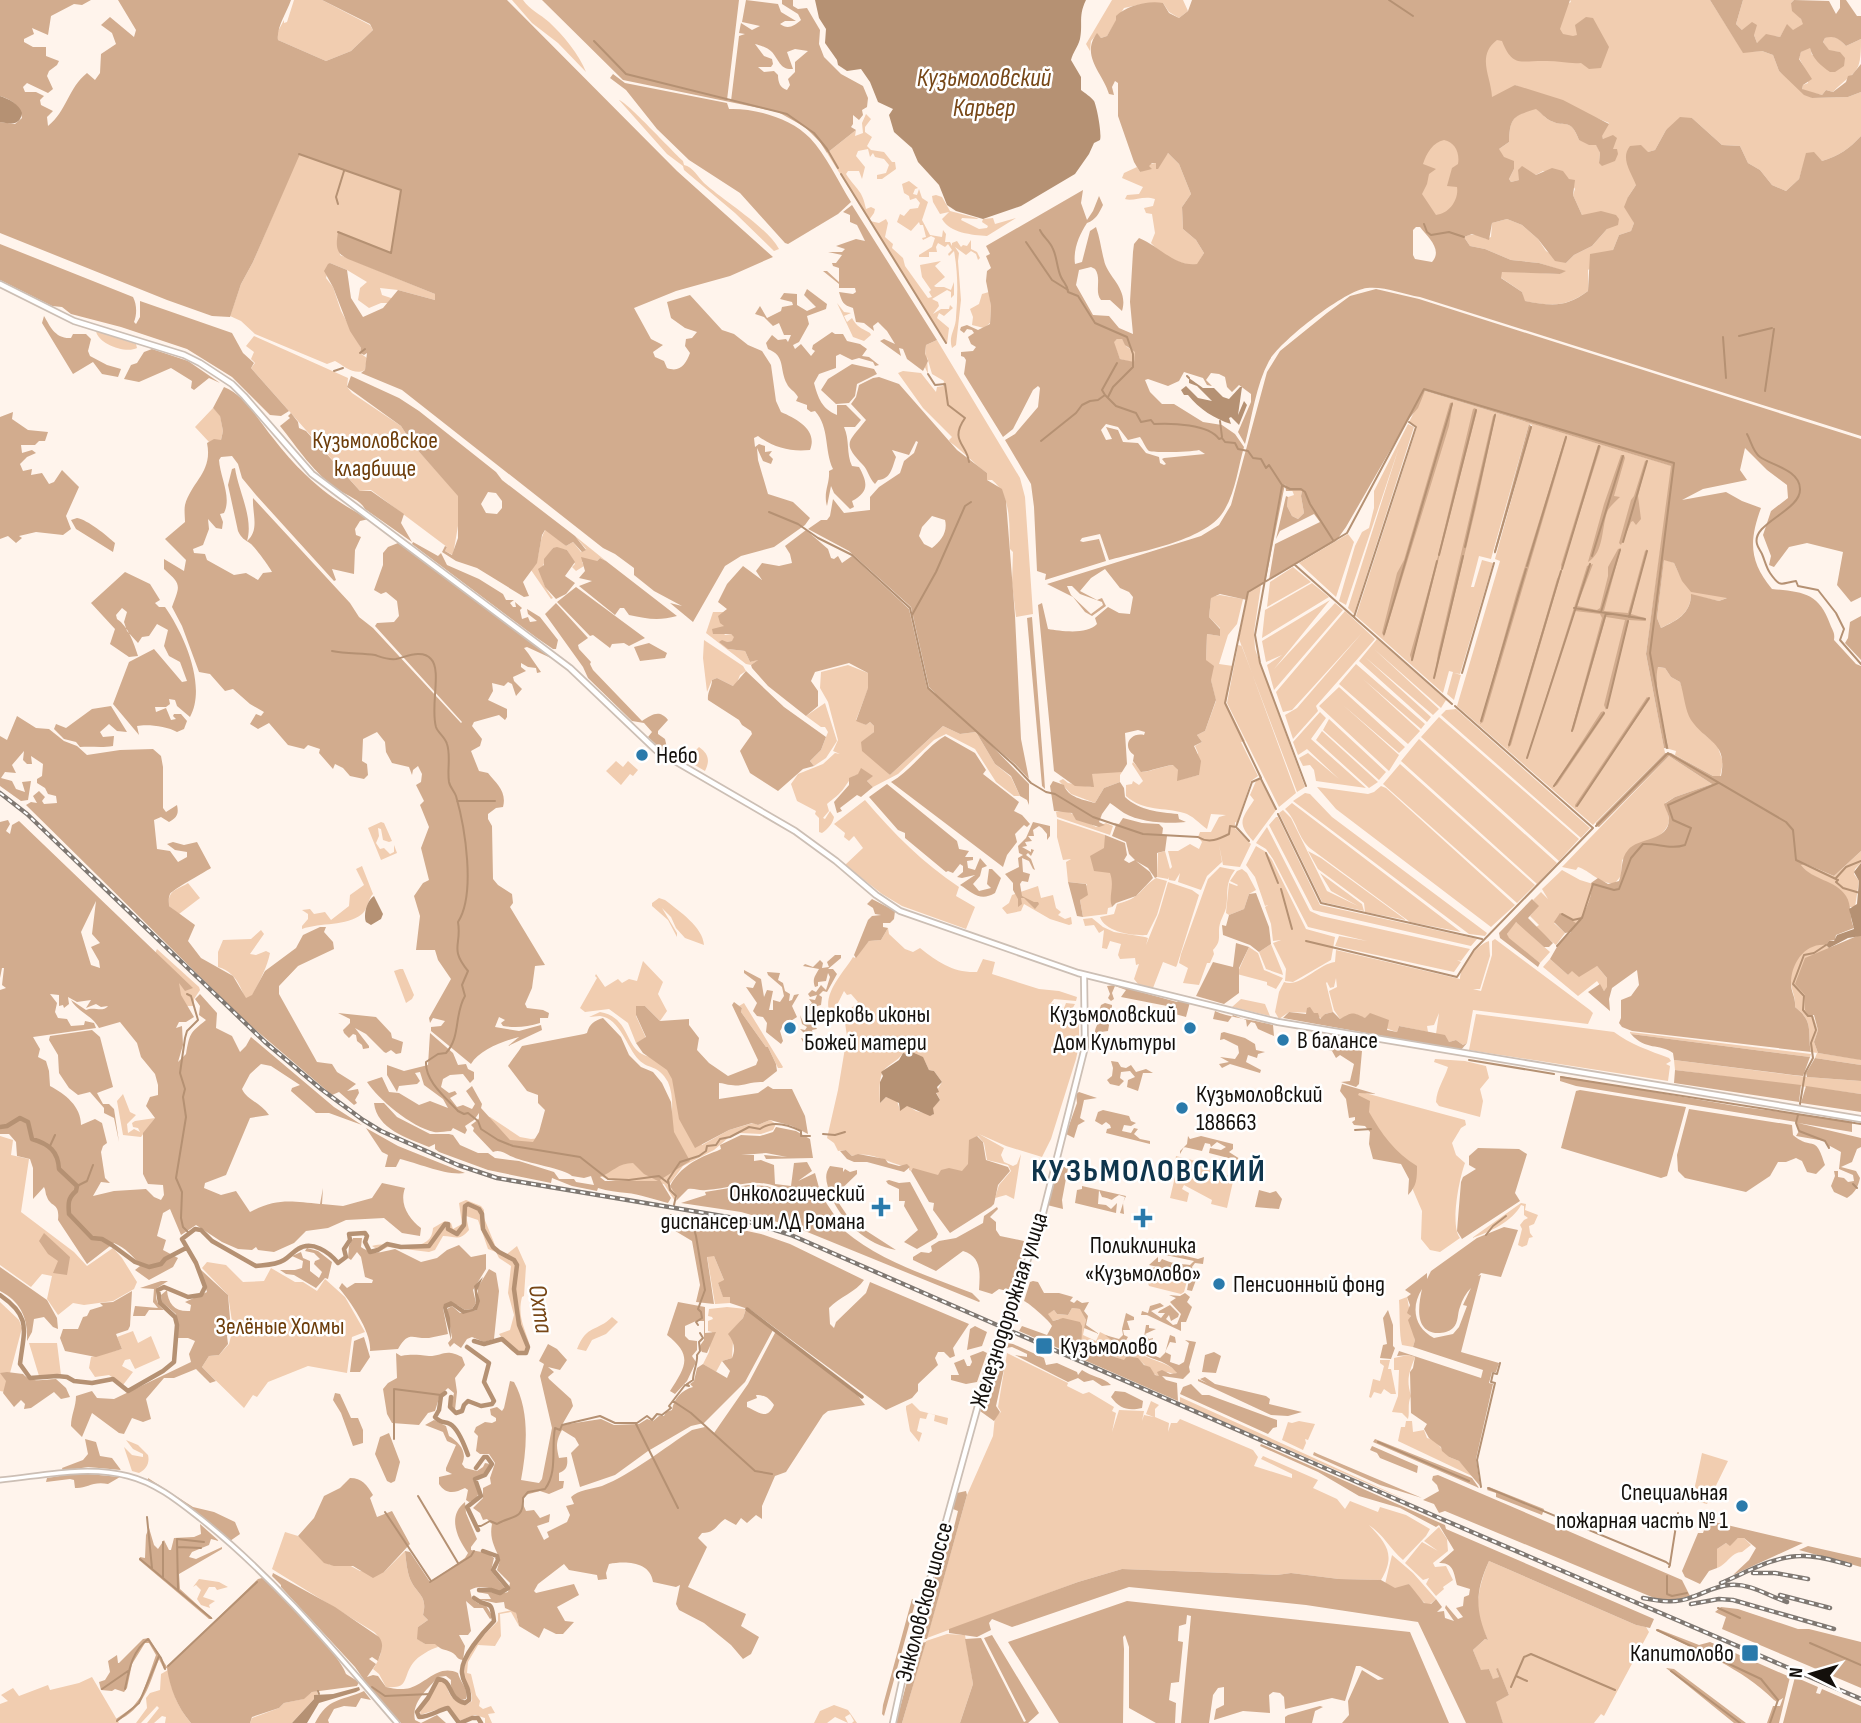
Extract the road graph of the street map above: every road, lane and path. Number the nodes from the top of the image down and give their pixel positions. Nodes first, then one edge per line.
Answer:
1 (0, 284) edge
2 (1084, 975) junction
3 (1861, 1119) edge
4 (0, 1480) edge
5 (957, 1481) joint
6 (397, 1723) edge
7 (893, 1723) edge

1 - 2 main road
2 - 3 main road
2 - 5 main road, Железнодорожная улица
4 - 6 street
5 - 7 main road, Энколовское шоссе

